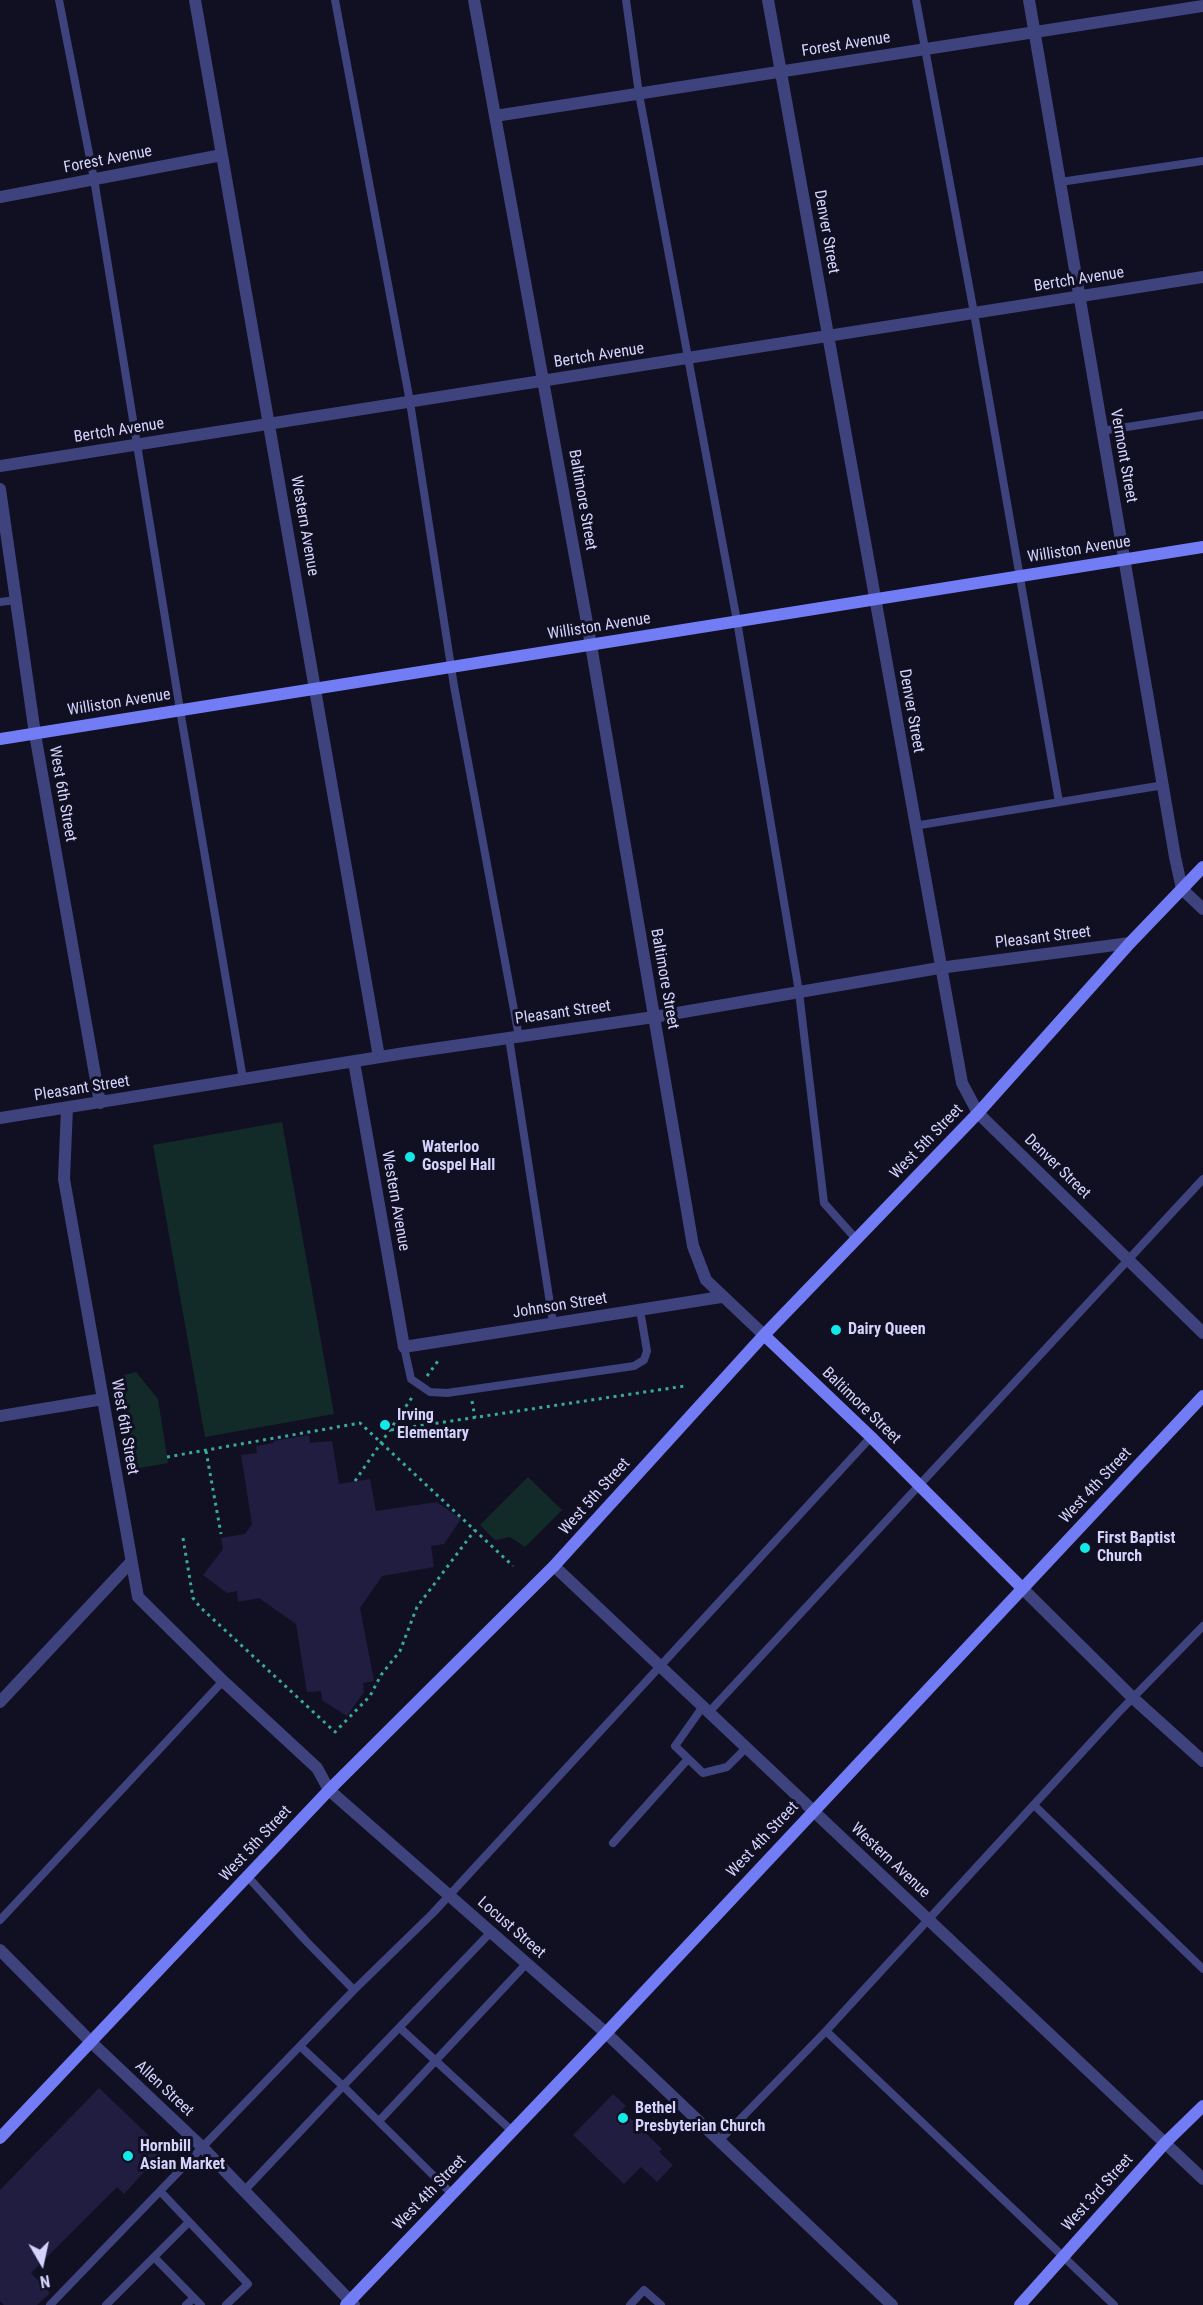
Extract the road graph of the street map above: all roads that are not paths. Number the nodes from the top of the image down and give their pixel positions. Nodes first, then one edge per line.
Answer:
1 (59, 0) edge
2 (195, 0) edge
3 (335, 0) edge
4 (474, 0) edge
5 (626, 0) edge
6 (768, 0) edge
7 (916, 0) edge
8 (1029, 0) edge
9 (1203, 6) edge
10 (1034, 32) junction
11 (925, 49) junction
12 (781, 72) junction
13 (639, 94) junction
14 (495, 116) junction
15 (222, 155) junction
16 (1203, 161) edge
17 (94, 179) junction
18 (1060, 182) junction
19 (0, 197) edge
20 (1203, 277) edge
21 (1079, 297) junction
22 (974, 313) junction
23 (828, 336) junction
24 (690, 358) junction
25 (543, 381) junction
26 (410, 402) junction
27 (1203, 415) edge
28 (269, 425) junction
29 (1102, 431) junction
30 (138, 445) junction
31 (0, 466) edge
32 (0, 489) edge
33 (1203, 547) edge
34 (1124, 559) junction
35 (1018, 576) junction
36 (874, 599) junction
37 (16, 600) junction
38 (0, 602) edge
39 (737, 621) junction
40 (591, 645) junction
41 (451, 666) junction
42 (315, 688) junction
43 (180, 710) junction
44 (35, 734) junction
45 (0, 739) edge
46 (1164, 785) junction
47 (1059, 802) junction
48 (914, 826) junction
49 (1203, 867) edge
50 (1182, 889) junction
51 (1203, 909) edge
52 (1130, 943) junction
53 (939, 968) junction
54 (799, 992) junction
55 (654, 1017) junction
56 (514, 1037) junction
57 (379, 1057) junction
58 (354, 1062) junction
59 (243, 1079) junction
60 (100, 1103) junction
61 (67, 1108) junction
62 (978, 1113) junction
63 (0, 1118) edge
64 (1203, 1179) edge
65 (856, 1239) junction
66 (1127, 1260) junction
67 (721, 1297) junction
68 (640, 1310) junction
69 (553, 1323) junction
70 (1203, 1333) edge
71 (764, 1335) junction
72 (404, 1347) junction
73 (1203, 1396) edge
74 (103, 1399) junction
75 (0, 1416) edge
76 (871, 1437) junction
77 (919, 1486) junction
78 (131, 1562) junction
79 (554, 1566) junction
80 (1022, 1588) junction
81 (1203, 1626) edge
82 (662, 1667) junction
83 (223, 1682) junction
84 (1133, 1698) junction
85 (0, 1702) edge
86 (707, 1708) junction
87 (747, 1747) junction
88 (688, 1759) junction
89 (1203, 1761) edge
90 (329, 1790) junction
91 (1034, 1805) junction
92 (813, 1810) junction
93 (613, 1843) dead end
94 (248, 1877) junction
95 (449, 1895) junction
96 (0, 1920) edge
97 (928, 1920) junction
98 (492, 1932) junction
99 (0, 1950) edge
100 (527, 1963) junction
101 (1203, 1969) edge
102 (354, 1990) junction
103 (400, 2028) junction
104 (826, 2031) junction
105 (606, 2033) junction
106 (90, 2042) junction
107 (300, 2047) junction
108 (435, 2060) junction
109 (343, 2086) junction
110 (1203, 2106) edge
111 (380, 2120) junction
112 (512, 2131) junction
113 (0, 2138) edge
114 (720, 2140) junction
115 (1165, 2143) junction
116 (202, 2147) junction
117 (1203, 2179) edge
118 (160, 2191) junction
119 (244, 2191) junction
120 (452, 2194) junction
121 (189, 2222) junction
122 (154, 2257) junction
123 (1064, 2257) junction
124 (194, 2298) junction
125 (109, 2304) edge
126 (350, 2304) edge
127 (50, 2305) edge
128 (186, 2305) edge
129 (201, 2305) edge
130 (226, 2305) edge
131 (630, 2305) edge
132 (661, 2305) edge
133 (892, 2305) edge
134 (1020, 2305) edge
135 (1114, 2305) edge

1 - 17 lane
2 - 15 street, Western Avenue
3 - 26 lane
4 - 14 street, Baltimore Street
5 - 13 lane
6 - 12 street, Denver Street
7 - 11 lane
8 - 10 street, Vermont Street
9 - 10 street, Forest Avenue
10 - 11 street, Forest Avenue
10 - 18 street, Vermont Street
11 - 12 street, Forest Avenue
11 - 22 lane
12 - 13 street, Forest Avenue
12 - 23 street, Denver Street
13 - 14 street, Forest Avenue
13 - 24 lane
14 - 25 street, Baltimore Street
15 - 17 street, Forest Avenue
15 - 28 street, Western Avenue
16 - 18 lane
17 - 19 street, Forest Avenue
17 - 30 lane
18 - 21 street, Vermont Street
20 - 21 street, Bertch Avenue
21 - 22 street, Bertch Avenue
21 - 29 street, Vermont Street
22 - 23 street, Bertch Avenue
22 - 35 lane
23 - 24 street, Bertch Avenue
23 - 36 street, Denver Street
24 - 25 street, Bertch Avenue
24 - 39 lane
25 - 26 street, Bertch Avenue
25 - 40 street, Baltimore Street
26 - 28 street, Bertch Avenue
26 - 41 lane
27 - 29 lane
28 - 30 street, Bertch Avenue
28 - 42 street, Western Avenue
29 - 34 street, Vermont Street
30 - 31 street, Bertch Avenue
30 - 43 lane
32 - 37 street, West 6th Street
33 - 34 main road, Williston Avenue
34 - 35 main road, Williston Avenue
34 - 46 street, Vermont Street
35 - 36 main road, Williston Avenue
35 - 47 lane
36 - 39 main road, Williston Avenue
36 - 48 street, Denver Street
37 - 38 lane
37 - 44 street, West 6th Street
39 - 40 main road, Williston Avenue
39 - 54 lane
40 - 41 main road, Williston Avenue
40 - 55 street, Baltimore Street
41 - 42 main road, Williston Avenue
41 - 56 lane
42 - 43 main road, Williston Avenue
42 - 57 street, Western Avenue
43 - 44 main road, Williston Avenue
43 - 59 lane
44 - 45 main road, Williston Avenue
44 - 60 street, West 6th Street
46 - 47 lane
46 - 50 street, Vermont Street
47 - 48 lane
48 - 53 street, Denver Street
49 - 50 main road, West 5th Street
50 - 51 street
50 - 52 main road, West 5th Street
52 - 53 street, Pleasant Street
52 - 62 main road, West 5th Street
53 - 54 street, Pleasant Street
53 - 62 street, Denver Street
54 - 55 street, Pleasant Street
54 - 65 lane
55 - 56 street, Pleasant Street
55 - 67 street, Baltimore Street
56 - 57 street, Pleasant Street
56 - 69 lane
57 - 58 street, Pleasant Street
58 - 59 street, Pleasant Street
58 - 72 street, Western Avenue
59 - 60 street, Pleasant Street
60 - 61 street, Pleasant Street
61 - 63 street, Pleasant Street
61 - 74 street, West 6th Street
62 - 65 main road, West 5th Street
62 - 66 street, Denver Street
64 - 66 lane
65 - 71 main road, West 5th Street
66 - 70 street, Denver Street
66 - 77 lane
67 - 68 street, Johnson Street
67 - 71 street, Baltimore Street
68 - 69 street, Johnson Street
68 - 72 lane
69 - 72 street, Johnson Street
71 - 76 main road, Baltimore Street
71 - 79 main road, West 5th Street
73 - 80 main road, West 4th Street
74 - 75 street
74 - 78 street, West 6th Street
76 - 77 main road, Baltimore Street
76 - 82 lane
77 - 80 main road, Baltimore Street
77 - 86 lane
78 - 83 street, Locust Street
78 - 85 street
79 - 82 street, Western Avenue
79 - 90 main road, West 5th Street
80 - 84 street, Baltimore Street
80 - 92 main road, West 4th Street
81 - 84 lane
82 - 86 street, Western Avenue
82 - 95 lane
83 - 90 street, Locust Street
83 - 96 lane
84 - 89 street, Baltimore Street
84 - 91 lane
86 - 87 street, Western Avenue
86 - 88 lane
87 - 88 lane
87 - 92 street, Western Avenue
88 - 93 lane
90 - 94 main road, West 5th Street
90 - 95 street, Locust Street
91 - 97 lane
91 - 101 lane
92 - 97 street, Western Avenue
92 - 105 main road, West 4th Street
94 - 102 lane
94 - 106 main road, West 5th Street
95 - 98 street, Locust Street
95 - 102 lane
97 - 104 lane
97 - 115 street, Western Avenue
98 - 100 street, Locust Street
98 - 103 lane
99 - 106 street, Allen Street
100 - 105 street, Locust Street
100 - 108 lane
102 - 107 lane
103 - 108 lane
103 - 109 lane
104 - 114 lane
104 - 123 lane
105 - 112 main road, West 4th Street
105 - 114 street, Locust Street
106 - 113 main road, West 5th Street
106 - 116 street, Allen Street
107 - 109 lane
107 - 116 lane
108 - 111 lane
108 - 112 lane
109 - 111 lane
109 - 119 lane
110 - 115 main road, West 3rd Street
111 - 120 lane
112 - 120 main road, West 4th Street
114 - 133 street, Locust Street
115 - 117 street, Western Avenue
115 - 123 main road, West 3rd Street
116 - 118 lane
116 - 119 street, Allen Street
118 - 121 lane
118 - 127 lane
119 - 126 street, Allen Street
120 - 126 main road, West 4th Street
121 - 122 lane
121 - 130 lane
122 - 124 lane
122 - 125 lane
123 - 134 main road, West 3rd Street
123 - 135 lane
124 - 128 lane
124 - 129 lane
131 - 132 lane

